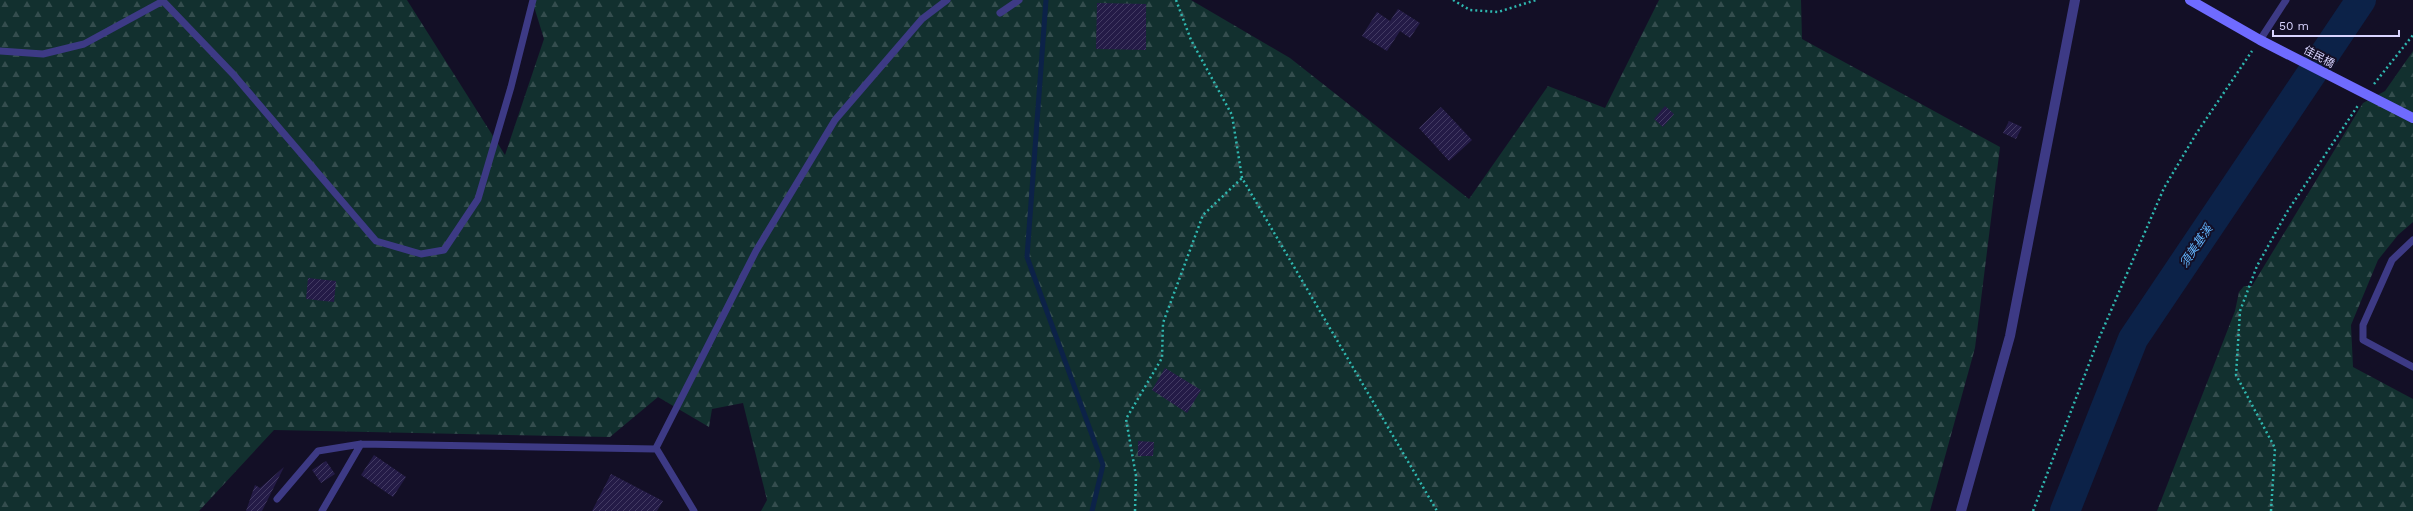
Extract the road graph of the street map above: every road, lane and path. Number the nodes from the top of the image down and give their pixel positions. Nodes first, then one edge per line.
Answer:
1 (163, 0) edge
2 (533, 0) edge
3 (947, 0) edge
4 (1019, 0) edge
5 (1176, 0) edge
6 (1453, 0) edge
7 (1536, 0) edge
8 (2075, 0) edge
9 (2190, 0) edge
10 (2286, 0) edge
11 (1000, 13) dead end
12 (2413, 35) edge
13 (2264, 41) junction
14 (0, 51) edge
15 (2363, 93) junction
16 (2413, 118) edge
17 (1242, 178) junction
18 (2413, 240) edge
19 (2413, 367) edge
20 (361, 444) junction
21 (656, 449) junction
22 (277, 499) dead end
23 (322, 511) edge
24 (694, 511) edge
25 (1134, 511) edge
26 (1437, 511) edge
27 (1961, 511) edge
28 (2033, 511) edge
29 (2271, 511) edge

1 - 2 lane
1 - 14 lane
3 - 21 lane
4 - 11 lane
5 - 17 path
6 - 7 path
8 - 27 street
9 - 13 street, 佳民橋
10 - 13 lane
12 - 15 path
13 - 15 street, 佳民橋
13 - 28 path
15 - 16 street, 佳民橋
15 - 29 path
17 - 25 path
17 - 26 path
18 - 19 lane
20 - 21 lane
20 - 22 lane
20 - 23 lane
21 - 24 lane

